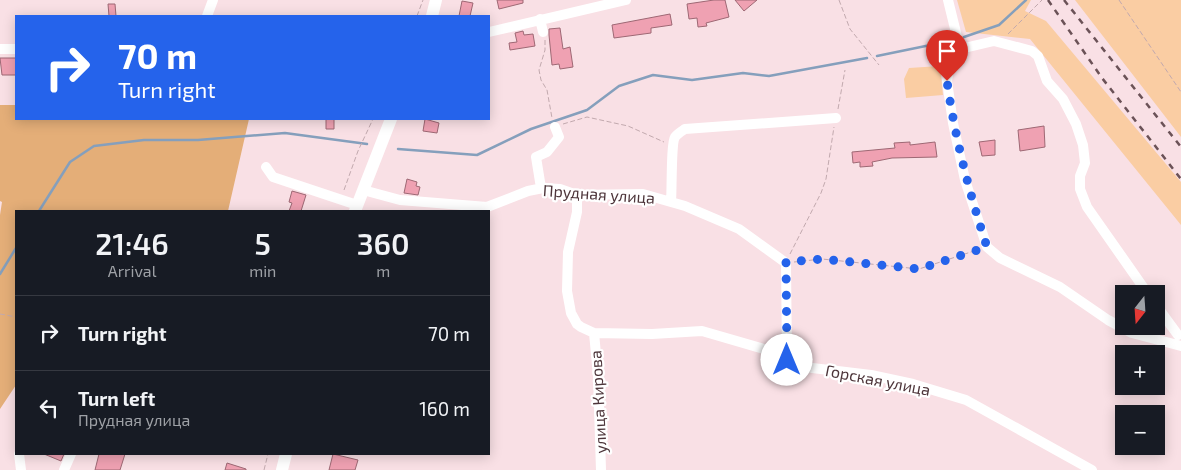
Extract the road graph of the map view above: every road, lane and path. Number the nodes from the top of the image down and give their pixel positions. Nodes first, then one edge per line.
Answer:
1 (212, 0) edge
2 (423, 0) edge
3 (436, 0) edge
4 (626, 0) edge
5 (839, 0) edge
6 (948, 0) edge
7 (1042, 0) edge
8 (1119, 0) edge
9 (207, 15) edge
10 (417, 15) edge
11 (432, 15) edge
12 (540, 19) junction
13 (490, 32) edge
14 (544, 36) joint
15 (994, 41) junction
16 (0, 49) edge
17 (15, 49) edge
18 (960, 50) junction
19 (879, 65) dead end
20 (845, 70) dead end
21 (1181, 92) edge
22 (552, 115) dead end
23 (836, 118) junction
24 (372, 120) edge
25 (391, 120) edge
26 (555, 127) joint
27 (672, 147) junction
28 (266, 167) dead end
29 (541, 188) junction
30 (344, 190) dead end
31 (363, 190) junction
32 (577, 196) junction
33 (670, 202) junction
34 (356, 208) edge
35 (987, 247) junction
36 (786, 262) junction
37 (1142, 285) edge
38 (0, 314) edge
39 (1165, 317) edge
40 (15, 318) edge
41 (594, 334) junction
42 (1179, 335) edge
43 (1154, 340) junction
44 (1181, 346) edge
45 (787, 360) junction
46 (19, 455) edge
47 (71, 455) edge
48 (268, 455) edge
49 (286, 455) edge
50 (21, 470) edge
51 (64, 470) edge
52 (264, 470) edge
53 (282, 470) edge
54 (601, 470) edge
55 (1092, 470) edge

1 - 9 street
2 - 10 path
3 - 11 main road
4 - 12 street
5 - 19 path
6 - 18 street
7 - 15 path
8 - 21 path
12 - 13 street
12 - 14 street
14 - 22 path
15 - 18 street
15 - 37 street
16 - 17 street
18 - 35 street
20 - 23 path
23 - 27 street
23 - 36 path
24 - 30 path
25 - 31 main road
26 - 27 path
26 - 29 street
27 - 33 street
28 - 34 street
29 - 31 street, Прудная улица
29 - 32 street, Прудная улица
31 - 34 main road
32 - 33 street, Прудная улица
32 - 41 street
33 - 36 street, Прудная улица
35 - 36 path
35 - 43 street
36 - 45 street
38 - 40 path
39 - 42 street
41 - 45 street, Горская улица
41 - 54 street, улица Кирова
42 - 43 street
43 - 44 street
45 - 55 street, Горская улица
46 - 50 street
47 - 51 street
48 - 52 path
49 - 53 main road

